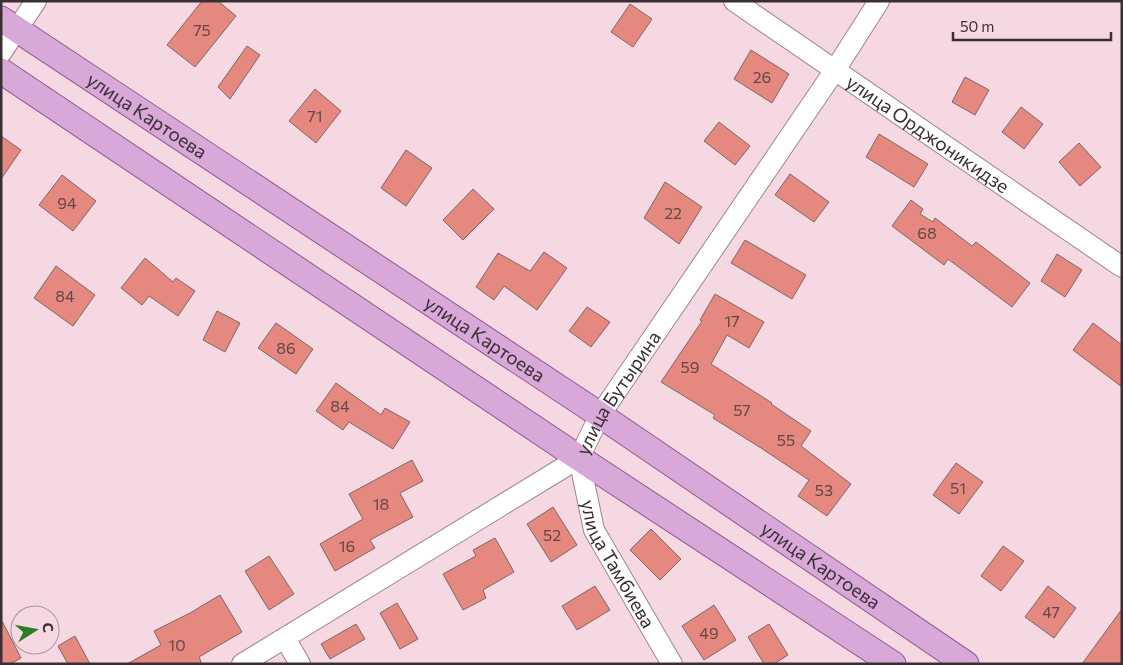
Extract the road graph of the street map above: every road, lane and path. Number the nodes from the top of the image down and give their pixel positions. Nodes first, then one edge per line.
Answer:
1 (36, 1) edge
2 (734, 1) edge
3 (879, 1) edge
4 (9, 24) edge
5 (1, 53) edge
6 (835, 70) junction
7 (1, 71) edge
8 (1122, 267) edge
9 (600, 415) junction
10 (579, 458) junction
11 (285, 638) junction
12 (242, 664) edge
13 (300, 664) edge
14 (672, 664) edge
15 (893, 664) edge
16 (966, 664) edge

1 - 4 street
2 - 6 street, улица Орджоникидзе
3 - 6 street, улица Бутырина
4 - 5 street
4 - 9 main road, улица Картоева
6 - 8 street, улица Орджоникидзе
6 - 9 street, улица Бутырина
7 - 10 main road
9 - 10 street, улица Бутырина
9 - 16 main road, улица Картоева
10 - 11 street, улица Бутырина
10 - 14 street, улица Тамбиева
10 - 15 main road
11 - 12 street, улица Бутырина
11 - 13 street

